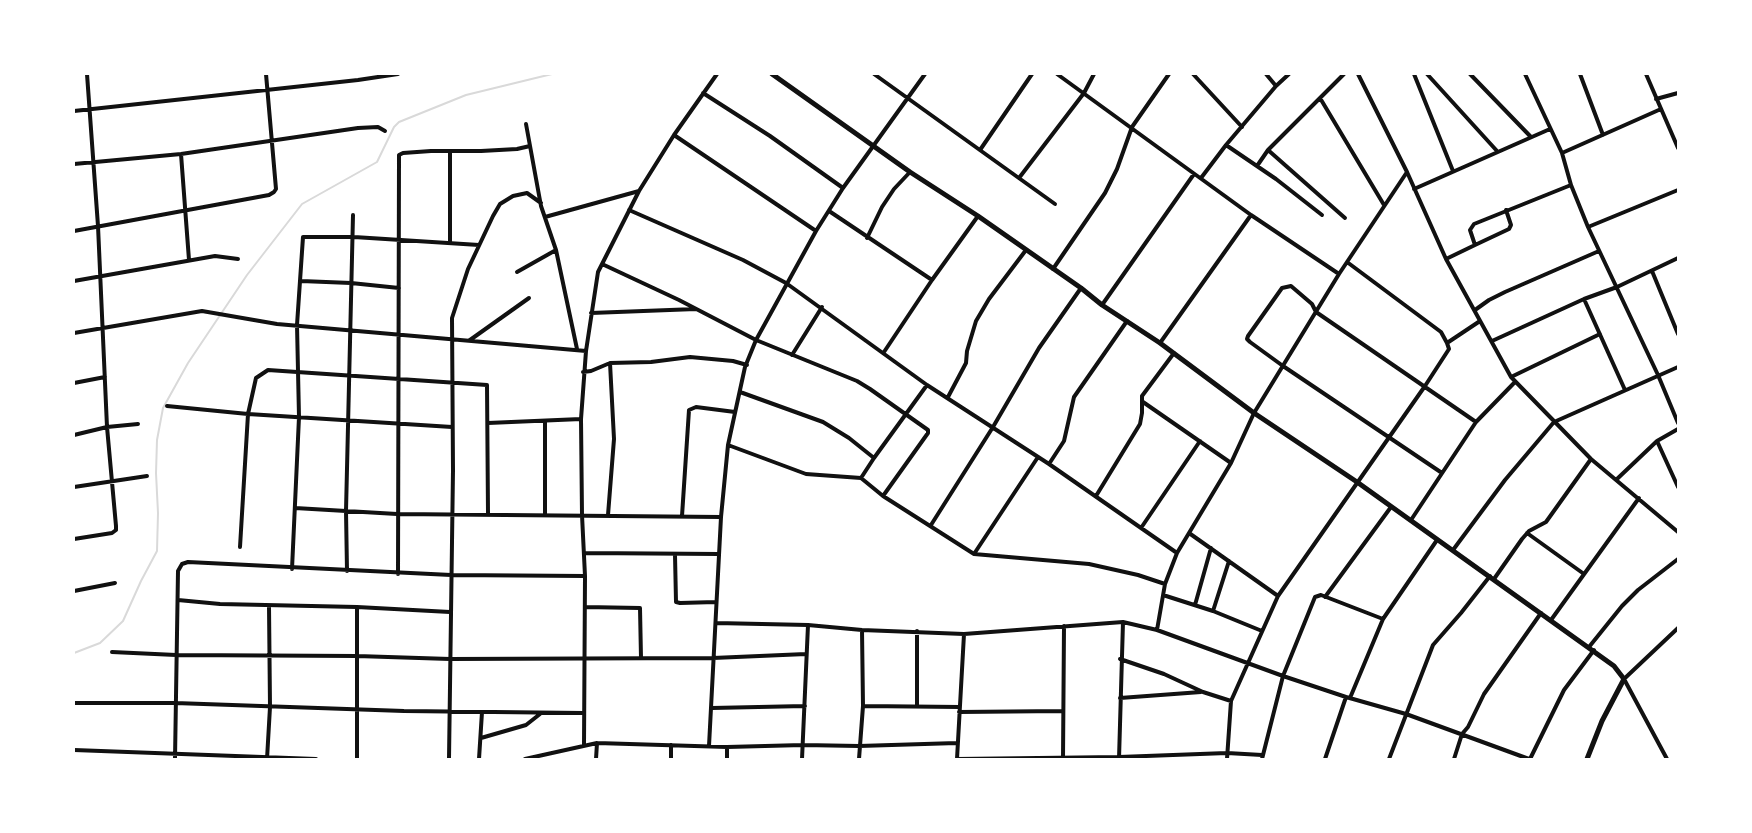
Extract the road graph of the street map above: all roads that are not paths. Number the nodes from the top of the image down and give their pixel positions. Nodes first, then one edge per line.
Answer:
1 (87, 74) edge
2 (266, 74) edge
3 (398, 74) edge
4 (717, 74) edge
5 (772, 74) edge
6 (874, 74) edge
7 (925, 74) edge
8 (1032, 74) edge
9 (1057, 74) edge
10 (1094, 74) edge
11 (1169, 74) edge
12 (1193, 74) edge
13 (1266, 74) edge
14 (1289, 74) edge
15 (1344, 74) edge
16 (1358, 74) edge
17 (1414, 74) edge
18 (1427, 74) edge
19 (1470, 74) edge
20 (1525, 74) edge
21 (1580, 74) edge
22 (1646, 74) edge
23 (1276, 86) junction
24 (267, 89) junction
25 (703, 93) junction
26 (1084, 93) junction
27 (1678, 93) edge
28 (908, 98) junction
29 (1320, 98) junction
30 (1656, 99) junction
31 (1660, 109) junction
32 (89, 110) junction
33 (74, 111) edge
34 (526, 124) dead end
35 (1132, 127) junction
36 (1242, 127) junction
37 (1550, 129) junction
38 (385, 131) dead end
39 (674, 135) junction
40 (1603, 135) junction
41 (1531, 136) junction
42 (270, 140) junction
43 (1226, 145) junction
44 (530, 146) junction
45 (874, 147) junction
46 (1678, 148) edge
47 (980, 150) junction
48 (1268, 150) junction
49 (450, 151) junction
50 (1497, 151) junction
51 (1562, 153) junction
52 (181, 154) junction
53 (93, 162) junction
54 (74, 164) edge
55 (1257, 166) junction
56 (1453, 171) junction
57 (910, 172) junction
58 (1407, 172) junction
59 (1194, 174) junction
60 (1019, 178) junction
61 (1201, 178) junction
62 (1571, 185) junction
63 (843, 188) junction
64 (1414, 189) junction
65 (1678, 190) edge
66 (639, 191) junction
67 (541, 203) junction
68 (1055, 204) dead end
69 (1384, 205) junction
70 (185, 210) junction
71 (629, 210) junction
72 (1506, 210) junction
73 (829, 211) junction
74 (353, 215) dead end
75 (1251, 215) junction
76 (1322, 215) dead end
77 (978, 216) junction
78 (544, 217) junction
79 (1345, 218) dead end
80 (98, 226) junction
81 (1588, 227) junction
82 (74, 231) edge
83 (816, 231) junction
84 (354, 238) junction
85 (867, 238) junction
86 (400, 241) junction
87 (450, 242) junction
88 (479, 245) junction
89 (1475, 245) junction
90 (556, 250) junction
91 (1026, 250) junction
92 (1599, 251) junction
93 (1678, 258) edge
94 (238, 259) dead end
95 (1446, 259) junction
96 (189, 260) junction
97 (1347, 262) junction
98 (602, 264) junction
99 (1053, 268) junction
100 (1652, 271) junction
101 (517, 272) dead end
102 (1338, 274) junction
103 (100, 275) junction
104 (932, 280) junction
105 (74, 281) edge
106 (301, 281) junction
107 (351, 283) junction
108 (786, 283) junction
109 (1617, 287) junction
110 (399, 288) junction
111 (1081, 288) junction
112 (529, 298) dead end
113 (1584, 299) junction
114 (1102, 305) junction
115 (822, 308) junction
116 (696, 309) junction
117 (1475, 310) junction
118 (1316, 312) junction
119 (591, 314) junction
120 (1127, 321) junction
121 (1480, 321) junction
122 (297, 325) junction
123 (102, 327) junction
124 (350, 329) junction
125 (74, 333) edge
126 (398, 334) junction
127 (1600, 334) junction
128 (1678, 334) edge
129 (452, 339) junction
130 (470, 340) junction
131 (756, 340) junction
132 (1492, 341) junction
133 (1160, 343) junction
134 (1447, 343) junction
135 (577, 349) junction
136 (586, 351) junction
137 (884, 352) junction
138 (1174, 353) junction
139 (792, 355) junction
140 (610, 362) junction
141 (747, 365) junction
142 (1283, 366) junction
143 (1678, 367) edge
144 (583, 372) junction
145 (298, 373) junction
146 (1658, 375) junction
147 (106, 377) junction
148 (348, 377) junction
149 (1511, 377) junction
150 (399, 380) junction
151 (1515, 382) junction
152 (74, 383) edge
153 (452, 384) junction
154 (927, 385) junction
155 (1425, 386) junction
156 (1625, 390) junction
157 (740, 392) junction
158 (948, 397) junction
159 (1143, 402) junction
160 (167, 406) dead end
161 (735, 412) junction
162 (1254, 413) junction
163 (248, 414) junction
164 (905, 415) junction
165 (299, 417) junction
166 (581, 419) junction
167 (349, 420) junction
168 (545, 421) junction
169 (1476, 422) junction
170 (1554, 422) junction
171 (398, 423) junction
172 (488, 423) junction
173 (1678, 423) edge
174 (138, 424) dead end
175 (107, 427) junction
176 (452, 427) junction
177 (993, 427) junction
178 (1678, 429) edge
179 (74, 435) edge
180 (1390, 438) junction
181 (1657, 441) junction
182 (1200, 442) junction
183 (728, 445) junction
184 (1038, 457) junction
185 (874, 458) junction
186 (1592, 459) junction
187 (1231, 463) junction
188 (1049, 464) junction
189 (1442, 474) junction
190 (147, 476) dead end
191 (861, 478) junction
192 (1617, 479) junction
193 (112, 480) junction
194 (1357, 482) junction
195 (74, 487) edge
196 (1678, 487) edge
197 (884, 496) junction
198 (1096, 496) junction
199 (1639, 498) junction
200 (1391, 507) junction
201 (295, 508) junction
202 (346, 511) junction
203 (452, 513) junction
204 (397, 514) junction
205 (488, 514) junction
206 (545, 514) junction
207 (582, 515) junction
208 (608, 515) junction
209 (682, 516) junction
210 (721, 517) junction
211 (1411, 520) junction
212 (931, 525) junction
213 (1141, 528) junction
214 (1678, 532) edge
215 (1189, 533) junction
216 (1527, 533) junction
217 (74, 539) edge
218 (1437, 540) junction
219 (240, 547) dead end
220 (1211, 548) junction
221 (1453, 550) junction
222 (584, 553) junction
223 (1177, 553) junction
224 (719, 554) junction
225 (974, 554) junction
226 (675, 555) junction
227 (1678, 559) edge
228 (1229, 561) junction
229 (292, 569) junction
230 (347, 571) junction
231 (398, 574) junction
232 (1584, 574) junction
233 (451, 576) junction
234 (584, 576) junction
235 (1492, 578) junction
236 (115, 583) dead end
237 (1165, 584) junction
238 (74, 591) edge
239 (1162, 595) junction
240 (1278, 596) junction
241 (1325, 597) junction
242 (178, 600) junction
243 (716, 602) junction
244 (1194, 605) junction
245 (269, 606) junction
246 (357, 607) junction
247 (585, 607) junction
248 (1213, 610) junction
249 (450, 612) junction
250 (1541, 613) junction
251 (1383, 620) junction
252 (1551, 620) junction
253 (1123, 622) junction
254 (716, 623) junction
255 (808, 625) junction
256 (1064, 626) junction
257 (1678, 628) edge
258 (862, 630) junction
259 (1157, 630) junction
260 (917, 631) junction
261 (1262, 631) junction
262 (964, 634) junction
263 (1592, 648) junction
264 (112, 652) dead end
265 (806, 654) junction
266 (176, 655) junction
267 (269, 655) junction
268 (357, 656) junction
269 (641, 658) junction
270 (713, 658) junction
271 (450, 659) junction
272 (584, 659) junction
273 (1120, 659) junction
274 (1248, 664) junction
275 (1283, 676) junction
276 (1624, 679) junction
277 (1203, 692) junction
278 (1120, 698) junction
279 (1348, 698) junction
280 (1231, 701) junction
281 (74, 702) edge
282 (175, 703) junction
283 (270, 706) junction
284 (805, 706) junction
285 (863, 706) junction
286 (917, 706) junction
287 (960, 707) junction
288 (712, 708) junction
289 (357, 710) junction
290 (1063, 711) junction
291 (449, 712) junction
292 (482, 712) junction
293 (959, 712) junction
294 (583, 713) junction
295 (540, 714) junction
296 (1406, 714) junction
297 (1462, 734) junction
298 (482, 738) junction
299 (597, 743) junction
300 (957, 743) junction
301 (584, 745) junction
302 (671, 745) junction
303 (803, 745) junction
304 (709, 746) junction
305 (859, 746) junction
306 (727, 747) junction
307 (74, 750) edge
308 (1227, 753) junction
309 (175, 754) junction
310 (540, 757) edge
311 (1262, 757) edge
312 (267, 758) edge
313 (1063, 758) junction
314 (1119, 758) edge
315 (175, 759) edge
316 (316, 759) edge
317 (357, 759) edge
318 (449, 759) edge
319 (479, 759) edge
320 (525, 759) edge
321 (596, 759) edge
322 (671, 759) edge
323 (727, 759) edge
324 (802, 759) edge
325 (859, 759) edge
326 (957, 759) edge
327 (1227, 759) edge
328 (1325, 759) edge
329 (1389, 759) edge
330 (1454, 759) edge
331 (1530, 759) edge
332 (1587, 759) edge
333 (1667, 759) edge

1 - 32 street
2 - 24 street
3 - 24 street
4 - 25 street
5 - 45 street
6 - 28 street
7 - 28 street
8 - 47 street
9 - 26 street
10 - 26 street
11 - 35 street
12 - 36 street
13 - 23 street
14 - 23 street
15 - 29 street
16 - 58 street
17 - 56 street
18 - 50 street
19 - 41 street
20 - 37 street
21 - 40 street
22 - 30 street
23 - 36 street
24 - 32 street
24 - 42 street
25 - 39 street
25 - 63 street
26 - 35 street
26 - 60 street
27 - 30 street
28 - 45 street
28 - 47 street
29 - 48 street
29 - 69 street
30 - 31 street
31 - 40 street
31 - 46 street
32 - 33 street
32 - 53 street
34 - 44 street
35 - 59 street
35 - 99 street
36 - 43 street
37 - 41 street
37 - 51 street
38 - 42 street
39 - 66 street
39 - 83 street
40 - 51 street
41 - 50 street
42 - 52 street
42 - 70 street
43 - 55 street
43 - 61 street
44 - 49 street
44 - 67 street
45 - 57 street
45 - 63 street
47 - 60 street
48 - 55 street
48 - 79 street
49 - 86 street
49 - 87 street
50 - 56 street
51 - 62 street
52 - 53 street
52 - 70 street
53 - 54 street
53 - 80 street
55 - 76 street
56 - 64 street
57 - 77 street
57 - 85 street
58 - 64 street
58 - 69 street
59 - 61 street
59 - 114 street
60 - 68 street
61 - 75 street
62 - 72 street
62 - 81 street
63 - 73 street
64 - 95 street
65 - 81 street
66 - 71 street
66 - 78 street
67 - 78 street
67 - 88 street
69 - 97 street
70 - 80 street
70 - 96 street
71 - 98 street
71 - 108 street
72 - 89 street
72 - 89 street
73 - 83 street
73 - 85 street
74 - 84 street
75 - 102 street
75 - 133 street
77 - 91 street
77 - 104 street
78 - 90 street
80 - 82 street
80 - 103 street
81 - 92 street
83 - 108 street
84 - 86 street
84 - 106 street
84 - 107 street
85 - 104 street
86 - 87 street
86 - 110 street
87 - 88 street
88 - 129 street
89 - 95 street
90 - 101 street
90 - 135 street
91 - 99 street
91 - 158 street
92 - 109 street
92 - 117 street
93 - 100 street
94 - 96 street
95 - 117 street
96 - 103 street
97 - 102 street
97 - 134 street
98 - 116 street
98 - 119 street
99 - 111 street
100 - 109 street
100 - 128 street
102 - 118 street
103 - 105 street
103 - 123 street
104 - 137 street
106 - 107 street
106 - 122 street
107 - 110 street
107 - 124 street
108 - 115 street
108 - 131 street
109 - 113 street
109 - 146 street
110 - 126 street
111 - 114 street
111 - 177 street
112 - 130 street
113 - 127 street
113 - 132 street
114 - 120 street
115 - 137 street
115 - 139 street
116 - 119 street
116 - 131 street
117 - 121 street
118 - 142 street
118 - 142 street
118 - 155 street
119 - 136 street
120 - 133 street
120 - 188 street
121 - 132 street
121 - 134 street
122 - 123 street
122 - 124 street
122 - 145 street
123 - 125 street
123 - 147 street
124 - 126 street
124 - 148 street
126 - 129 street
126 - 150 street
127 - 149 street
127 - 156 street
129 - 130 street
129 - 153 street
130 - 135 street
131 - 139 street
131 - 141 street
132 - 149 street
133 - 138 street
134 - 155 street
135 - 136 street
136 - 144 street
137 - 154 street
138 - 159 street
138 - 162 street
139 - 164 street
140 - 141 street
140 - 144 street
140 - 208 street
141 - 157 street
142 - 162 street
142 - 180 street
143 - 146 street
144 - 166 street
145 - 148 street
145 - 163 street
145 - 165 street
146 - 156 street
146 - 173 street
147 - 152 street
147 - 175 street
148 - 150 street
148 - 167 street
149 - 151 street
150 - 153 street
150 - 171 street
151 - 169 street
151 - 170 street
153 - 172 street
153 - 176 street
154 - 158 street
154 - 164 street
155 - 169 street
155 - 180 street
156 - 170 street
157 - 161 street
157 - 185 street
158 - 177 street
159 - 182 street
159 - 198 street
160 - 163 street
161 - 183 street
161 - 209 street
162 - 187 street
162 - 194 street
163 - 165 street
163 - 219 street
164 - 185 street
164 - 197 street
165 - 167 street
165 - 201 street
166 - 168 street
166 - 207 street
167 - 171 street
167 - 202 street
168 - 172 street
168 - 206 street
169 - 189 street
170 - 186 street
170 - 221 street
171 - 176 street
171 - 204 street
172 - 205 street
174 - 175 street
175 - 179 street
175 - 193 street
176 - 203 street
177 - 184 street
177 - 212 street
178 - 181 street
180 - 189 street
180 - 194 street
181 - 192 street
181 - 196 street
182 - 187 street
182 - 213 street
183 - 191 street
183 - 210 street
184 - 188 street
184 - 225 street
185 - 191 street
186 - 192 street
186 - 216 street
187 - 215 street
188 - 198 street
189 - 211 street
190 - 193 street
191 - 197 street
192 - 199 street
193 - 195 street
193 - 217 street
194 - 200 street
194 - 240 street
197 - 212 street
198 - 213 street
199 - 214 street
199 - 232 street
200 - 211 street
200 - 241 street
201 - 202 street
201 - 229 street
202 - 204 street
202 - 230 street
203 - 204 street
203 - 205 street
203 - 233 street
204 - 231 street
205 - 206 street
206 - 207 street
207 - 208 street
207 - 222 street
208 - 209 street
209 - 210 street
210 - 224 street
211 - 218 street
212 - 225 street
213 - 223 street
215 - 220 street
215 - 223 street
216 - 232 street
216 - 235 street
218 - 221 street
218 - 251 street
220 - 228 street
220 - 244 street
221 - 235 street
222 - 226 street
222 - 234 street
223 - 237 street
224 - 226 street
224 - 243 street
225 - 237 street
226 - 243 street
227 - 263 street
228 - 240 street
228 - 248 street
229 - 230 street
229 - 242 street
230 - 231 street
231 - 233 street
232 - 252 street
233 - 234 street
233 - 249 street
234 - 247 street
235 - 250 street
235 - 296 street
236 - 238 street
237 - 239 street
239 - 244 street
239 - 259 street
240 - 261 street
241 - 251 street
241 - 275 street
242 - 245 street
242 - 266 street
243 - 254 street
244 - 248 street
245 - 246 street
245 - 267 street
246 - 249 street
246 - 268 street
247 - 269 street
247 - 272 street
248 - 261 street
249 - 271 street
250 - 252 street
250 - 297 street
251 - 279 street
252 - 263 street
253 - 256 street
253 - 259 street
253 - 273 street
254 - 255 street
254 - 270 street
255 - 258 street
255 - 265 street
256 - 262 street
256 - 290 street
257 - 276 street
258 - 260 street
258 - 285 street
259 - 274 street
260 - 262 street
260 - 286 street
261 - 274 street
262 - 287 street
263 - 276 street
263 - 331 street
264 - 266 street
265 - 270 street
265 - 284 street
266 - 267 street
266 - 282 street
267 - 268 street
267 - 283 street
268 - 271 street
268 - 289 street
269 - 270 street
269 - 272 street
270 - 288 street
271 - 272 street
271 - 291 street
272 - 294 street
273 - 277 street
273 - 278 street
274 - 275 street
274 - 280 street
275 - 279 street
275 - 311 street
276 - 332 street
276 - 333 street
277 - 278 street
277 - 280 street
278 - 314 street
279 - 296 street
279 - 328 street
280 - 308 street
281 - 282 street
282 - 283 street
282 - 309 street
283 - 289 street
283 - 312 street
284 - 288 street
284 - 303 street
285 - 286 street
285 - 305 street
286 - 287 street
287 - 293 street
288 - 304 street
289 - 291 street
289 - 317 street
290 - 293 street
290 - 313 street
291 - 292 street
291 - 318 street
292 - 295 street
292 - 298 street
293 - 300 street
294 - 295 street
294 - 301 street
295 - 298 street
296 - 297 street
296 - 329 street
297 - 330 street
297 - 331 street
298 - 319 street
299 - 301 street
299 - 302 street
299 - 321 street
300 - 305 street
300 - 326 street
301 - 310 street
302 - 304 street
302 - 322 street
303 - 305 street
303 - 306 street
303 - 324 street
304 - 306 street
305 - 325 street
306 - 323 street
307 - 309 street
308 - 311 street
308 - 314 street
308 - 327 street
309 - 312 street
309 - 315 street
310 - 320 street
312 - 316 street
313 - 314 street
313 - 326 street

